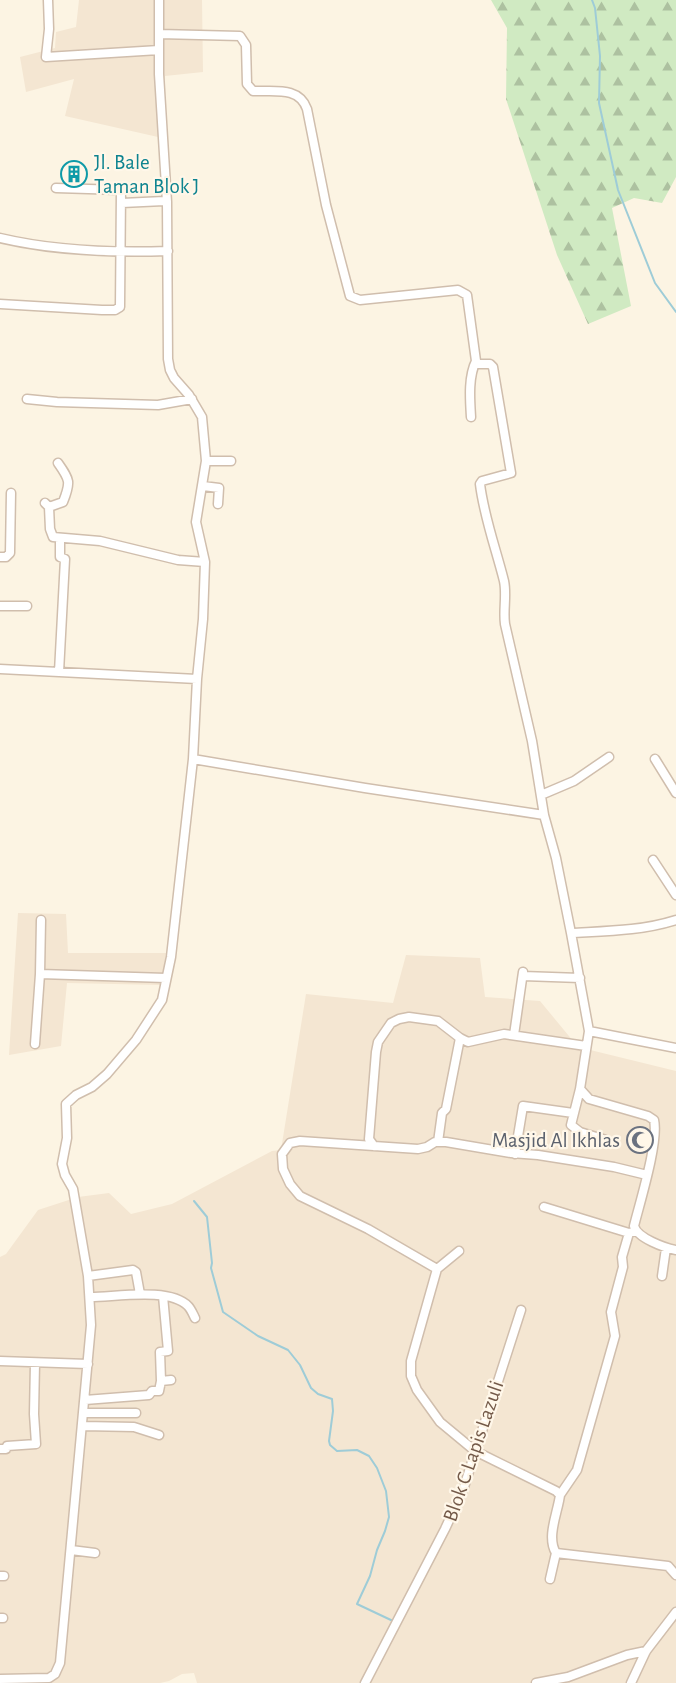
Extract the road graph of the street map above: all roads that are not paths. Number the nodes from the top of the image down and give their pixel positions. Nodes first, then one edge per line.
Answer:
1 (48, 0) edge
2 (159, 0) edge
3 (159, 33) junction
4 (159, 50) junction
5 (56, 188) dead end
6 (164, 201) dead end
7 (122, 203) junction
8 (0, 238) edge
9 (168, 251) junction
10 (122, 252) junction
11 (0, 304) edge
12 (476, 362) junction
13 (27, 399) dead end
14 (192, 399) junction
15 (471, 417) dead end
16 (231, 460) dead end
17 (206, 461) junction
18 (58, 463) dead end
19 (203, 486) junction
20 (11, 493) dead end
21 (218, 504) dead end
22 (60, 538) junction
23 (0, 557) edge
24 (205, 562) junction
25 (0, 606) edge
26 (27, 606) dead end
27 (0, 669) edge
28 (59, 672) junction
29 (197, 679) junction
30 (609, 757) dead end
31 (193, 759) junction
32 (655, 759) dead end
33 (676, 793) edge
34 (541, 795) junction
35 (544, 815) junction
36 (653, 860) dead end
37 (676, 895) edge
38 (41, 920) dead end
39 (676, 920) edge
40 (571, 933) junction
41 (40, 974) junction
42 (166, 978) junction
43 (579, 978) junction
44 (589, 1031) junction
45 (514, 1035) junction
46 (460, 1038) junction
47 (36, 1044) dead end
48 (586, 1046) junction
49 (676, 1048) edge
50 (580, 1089) junction
51 (573, 1113) junction
52 (606, 1140) dead end
53 (438, 1142) junction
54 (374, 1146) junction
55 (515, 1154) junction
56 (648, 1175) junction
57 (544, 1207) dead end
58 (632, 1232) junction
59 (666, 1248) junction
60 (676, 1250) edge
61 (459, 1251) dead end
62 (436, 1269) junction
63 (88, 1276) junction
64 (662, 1276) dead end
65 (140, 1294) junction
66 (163, 1296) junction
67 (91, 1297) junction
68 (520, 1310) dead end
69 (195, 1318) dead end
70 (0, 1361) edge
71 (35, 1363) junction
72 (88, 1365) junction
73 (86, 1400) junction
74 (84, 1413) junction
75 (136, 1413) dead end
76 (83, 1426) junction
77 (159, 1436) dead end
78 (0, 1449) edge
79 (475, 1451) junction
80 (560, 1495) junction
81 (71, 1550) junction
82 (95, 1553) dead end
83 (556, 1553) junction
84 (672, 1566) edge
85 (676, 1575) edge
86 (550, 1579) dead end
87 (676, 1612) edge
88 (646, 1651) junction
89 (0, 1679) edge
90 (365, 1683) edge
91 (536, 1683) edge
92 (631, 1683) edge

1 - 4 street
2 - 3 street
3 - 4 street
3 - 12 street
4 - 9 street
5 - 7 street
6 - 7 street
7 - 10 street
8 - 10 street
9 - 10 street
9 - 14 street
10 - 11 street
12 - 15 street
12 - 34 street
13 - 14 street
14 - 17 street
16 - 17 street
17 - 19 street
18 - 22 street
19 - 21 street
19 - 24 street
20 - 23 street
22 - 24 street
22 - 28 street
24 - 29 street
25 - 26 street
27 - 28 street
28 - 29 street
29 - 31 street
30 - 34 street
31 - 35 street
31 - 42 street
32 - 33 street
34 - 35 street
35 - 40 street
36 - 37 street
38 - 41 street
39 - 40 street
40 - 43 street
41 - 42 street
41 - 47 street
42 - 63 street
43 - 44 street
43 - 45 street
44 - 48 street
44 - 49 street
45 - 46 street
45 - 48 street
46 - 53 street
46 - 54 street
48 - 50 street
50 - 51 street
50 - 56 street
51 - 52 street
51 - 55 street
53 - 54 street
53 - 55 street
54 - 62 street
55 - 56 street
56 - 58 street
57 - 58 street
58 - 59 street
58 - 80 street
59 - 60 street
59 - 64 street
61 - 62 street
62 - 79 street
63 - 65 street
63 - 67 street
65 - 66 street
65 - 67 street
66 - 69 street
66 - 73 street
67 - 72 street
68 - 79 street, Blok C Lapis Lazuli
70 - 71 street
71 - 72 street
71 - 78 street
72 - 73 street
73 - 74 street
74 - 75 street
74 - 76 street
76 - 77 street
76 - 81 street
79 - 80 street
79 - 90 street, Blok C Lapis Lazuli
80 - 83 street
81 - 82 street
81 - 89 street
83 - 84 street
83 - 86 street
84 - 85 street
87 - 88 street
88 - 91 street
88 - 92 street

